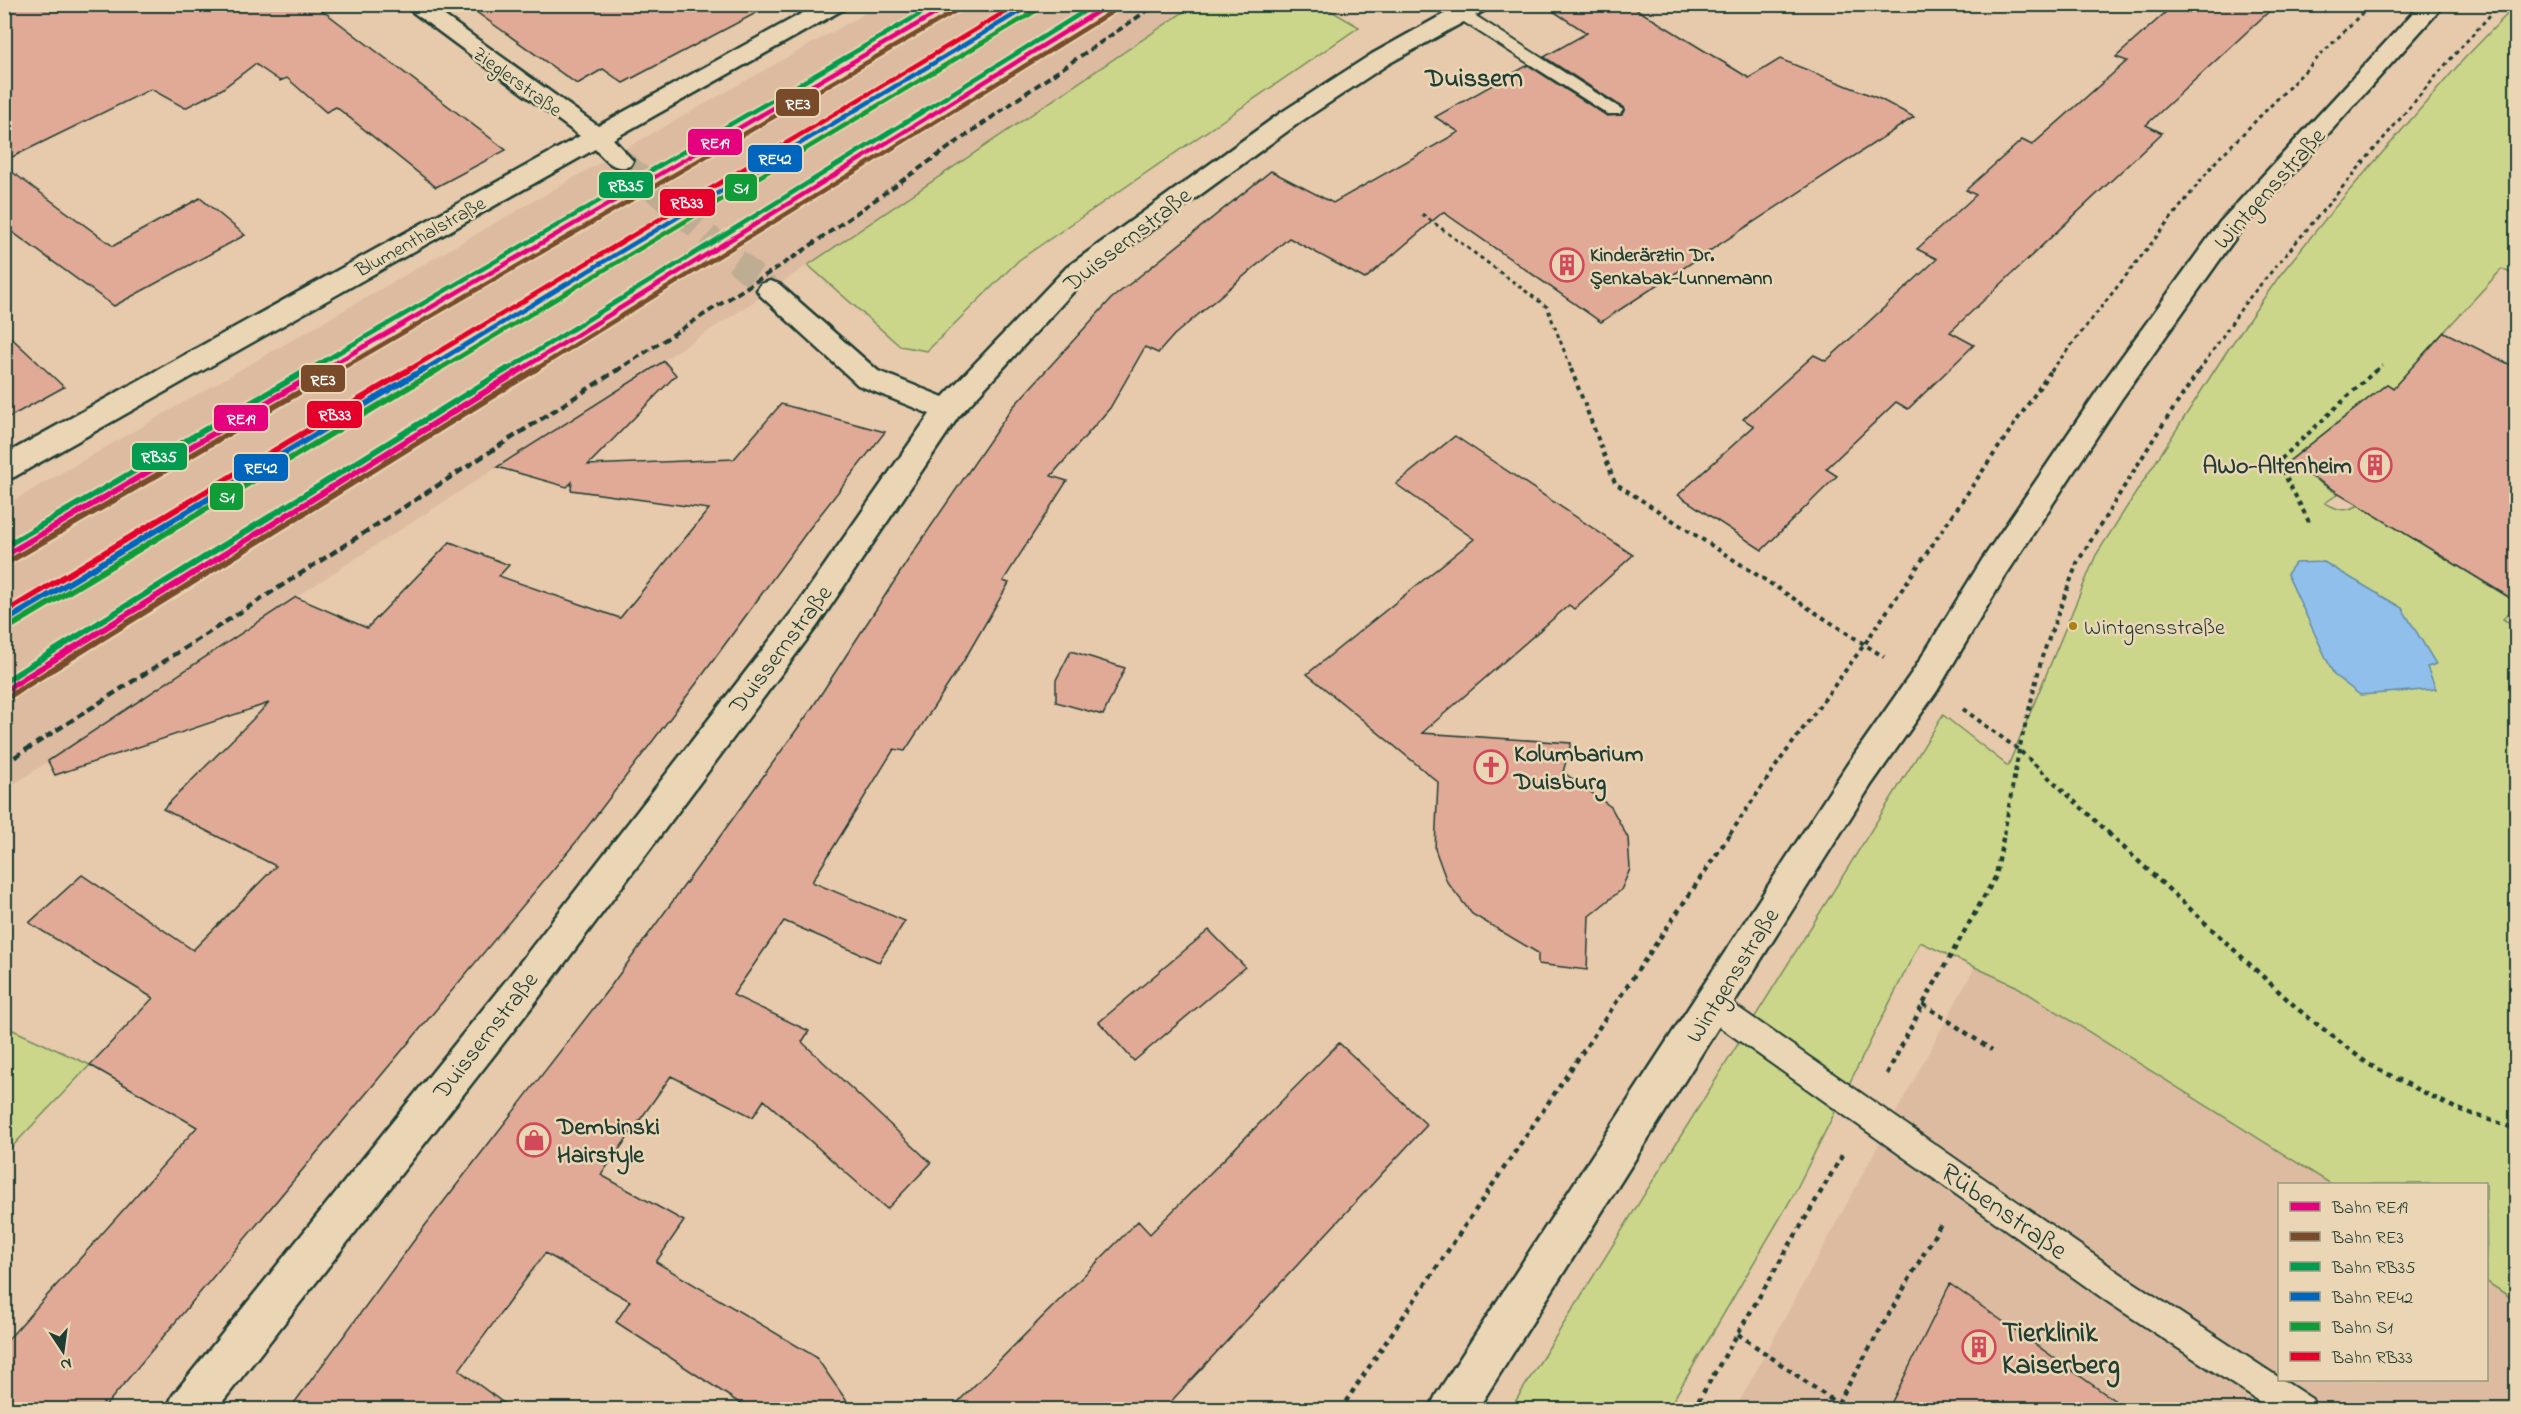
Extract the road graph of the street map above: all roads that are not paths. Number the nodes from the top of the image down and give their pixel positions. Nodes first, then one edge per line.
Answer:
1 (412, 4) edge
2 (836, 4) edge
3 (2434, 4) edge
4 (1471, 9) edge
5 (1614, 110) dead end
6 (597, 137) junction
7 (621, 160) tunnel mouth
8 (770, 291) tunnel mouth
9 (948, 410) junction
10 (4, 469) edge
11 (1713, 1006) junction
12 (188, 1410) edge
13 (1451, 1410) edge
14 (2301, 1410) edge

1 - 6 street, Zieglerstraße
2 - 6 street, Blumenthalstraße
3 - 11 street, Wintgensstraße
4 - 5 lane
4 - 9 street, Duissernstraße
6 - 7 street, Zieglerstraße
6 - 10 street, Blumenthalstraße
8 - 9 street
9 - 12 street, Duissernstraße
11 - 13 street, Wintgensstraße
11 - 14 lane, Rübenstraße

